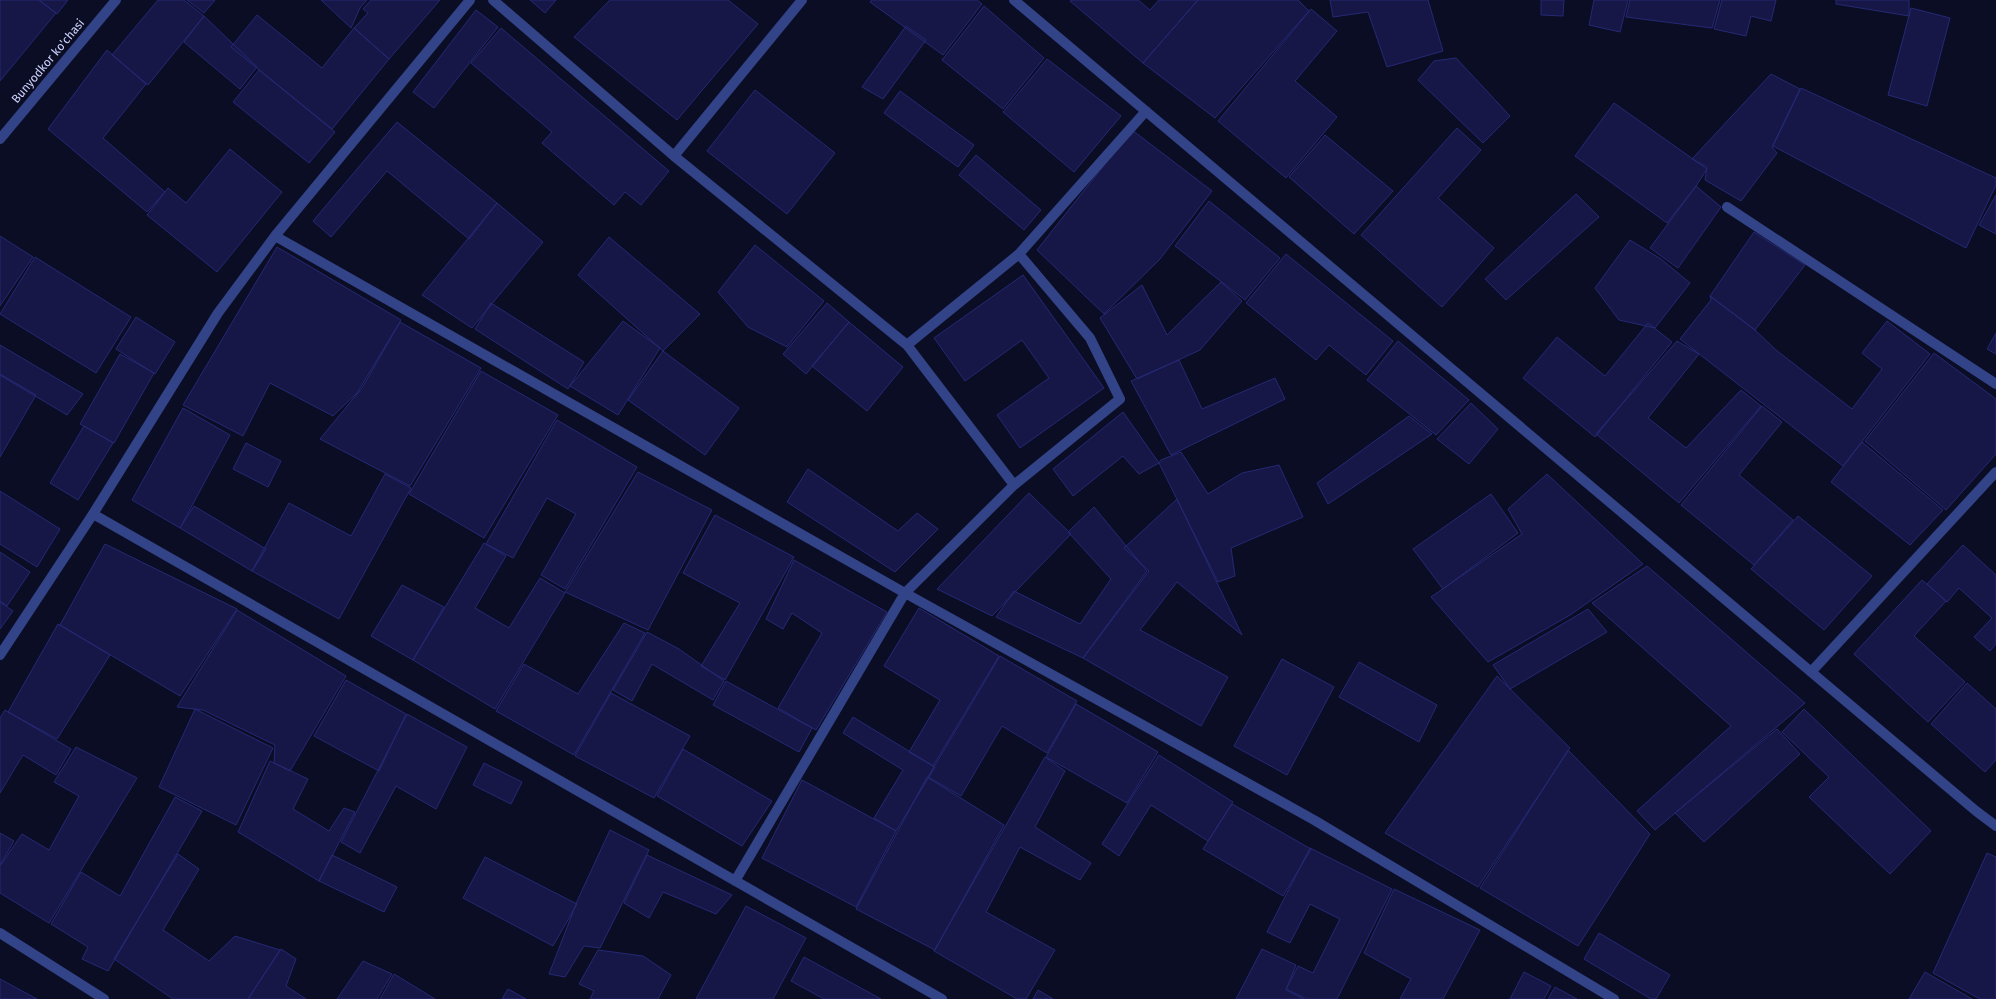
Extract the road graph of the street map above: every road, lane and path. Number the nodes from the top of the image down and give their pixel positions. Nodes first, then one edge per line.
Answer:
1 (116, 0) edge
2 (470, 0) edge
3 (493, 0) edge
4 (802, 0) edge
5 (1014, 0) edge
6 (1146, 111) junction
7 (0, 139) edge
8 (674, 156) junction
9 (1726, 207) dead end
10 (275, 236) junction
11 (1019, 254) junction
12 (907, 345) junction
13 (1996, 384) edge
14 (1996, 472) edge
15 (1014, 484) junction
16 (93, 514) junction
17 (906, 593) junction
18 (0, 655) edge
19 (1811, 672) junction
20 (1996, 826) edge
21 (734, 881) junction
22 (0, 932) edge
23 (104, 999) edge
24 (942, 999) edge
25 (1614, 999) edge

1 - 7 street, Bunyodkor ko'chasi
2 - 10 street
3 - 8 street
4 - 8 street
5 - 6 street
6 - 11 street
6 - 19 street
8 - 12 street
9 - 13 street
10 - 16 street
10 - 17 street
11 - 12 street
11 - 15 street
12 - 15 street
14 - 19 street
15 - 17 street
16 - 18 street
16 - 21 street
17 - 21 street
17 - 25 street
19 - 20 street
21 - 24 street
22 - 23 street

